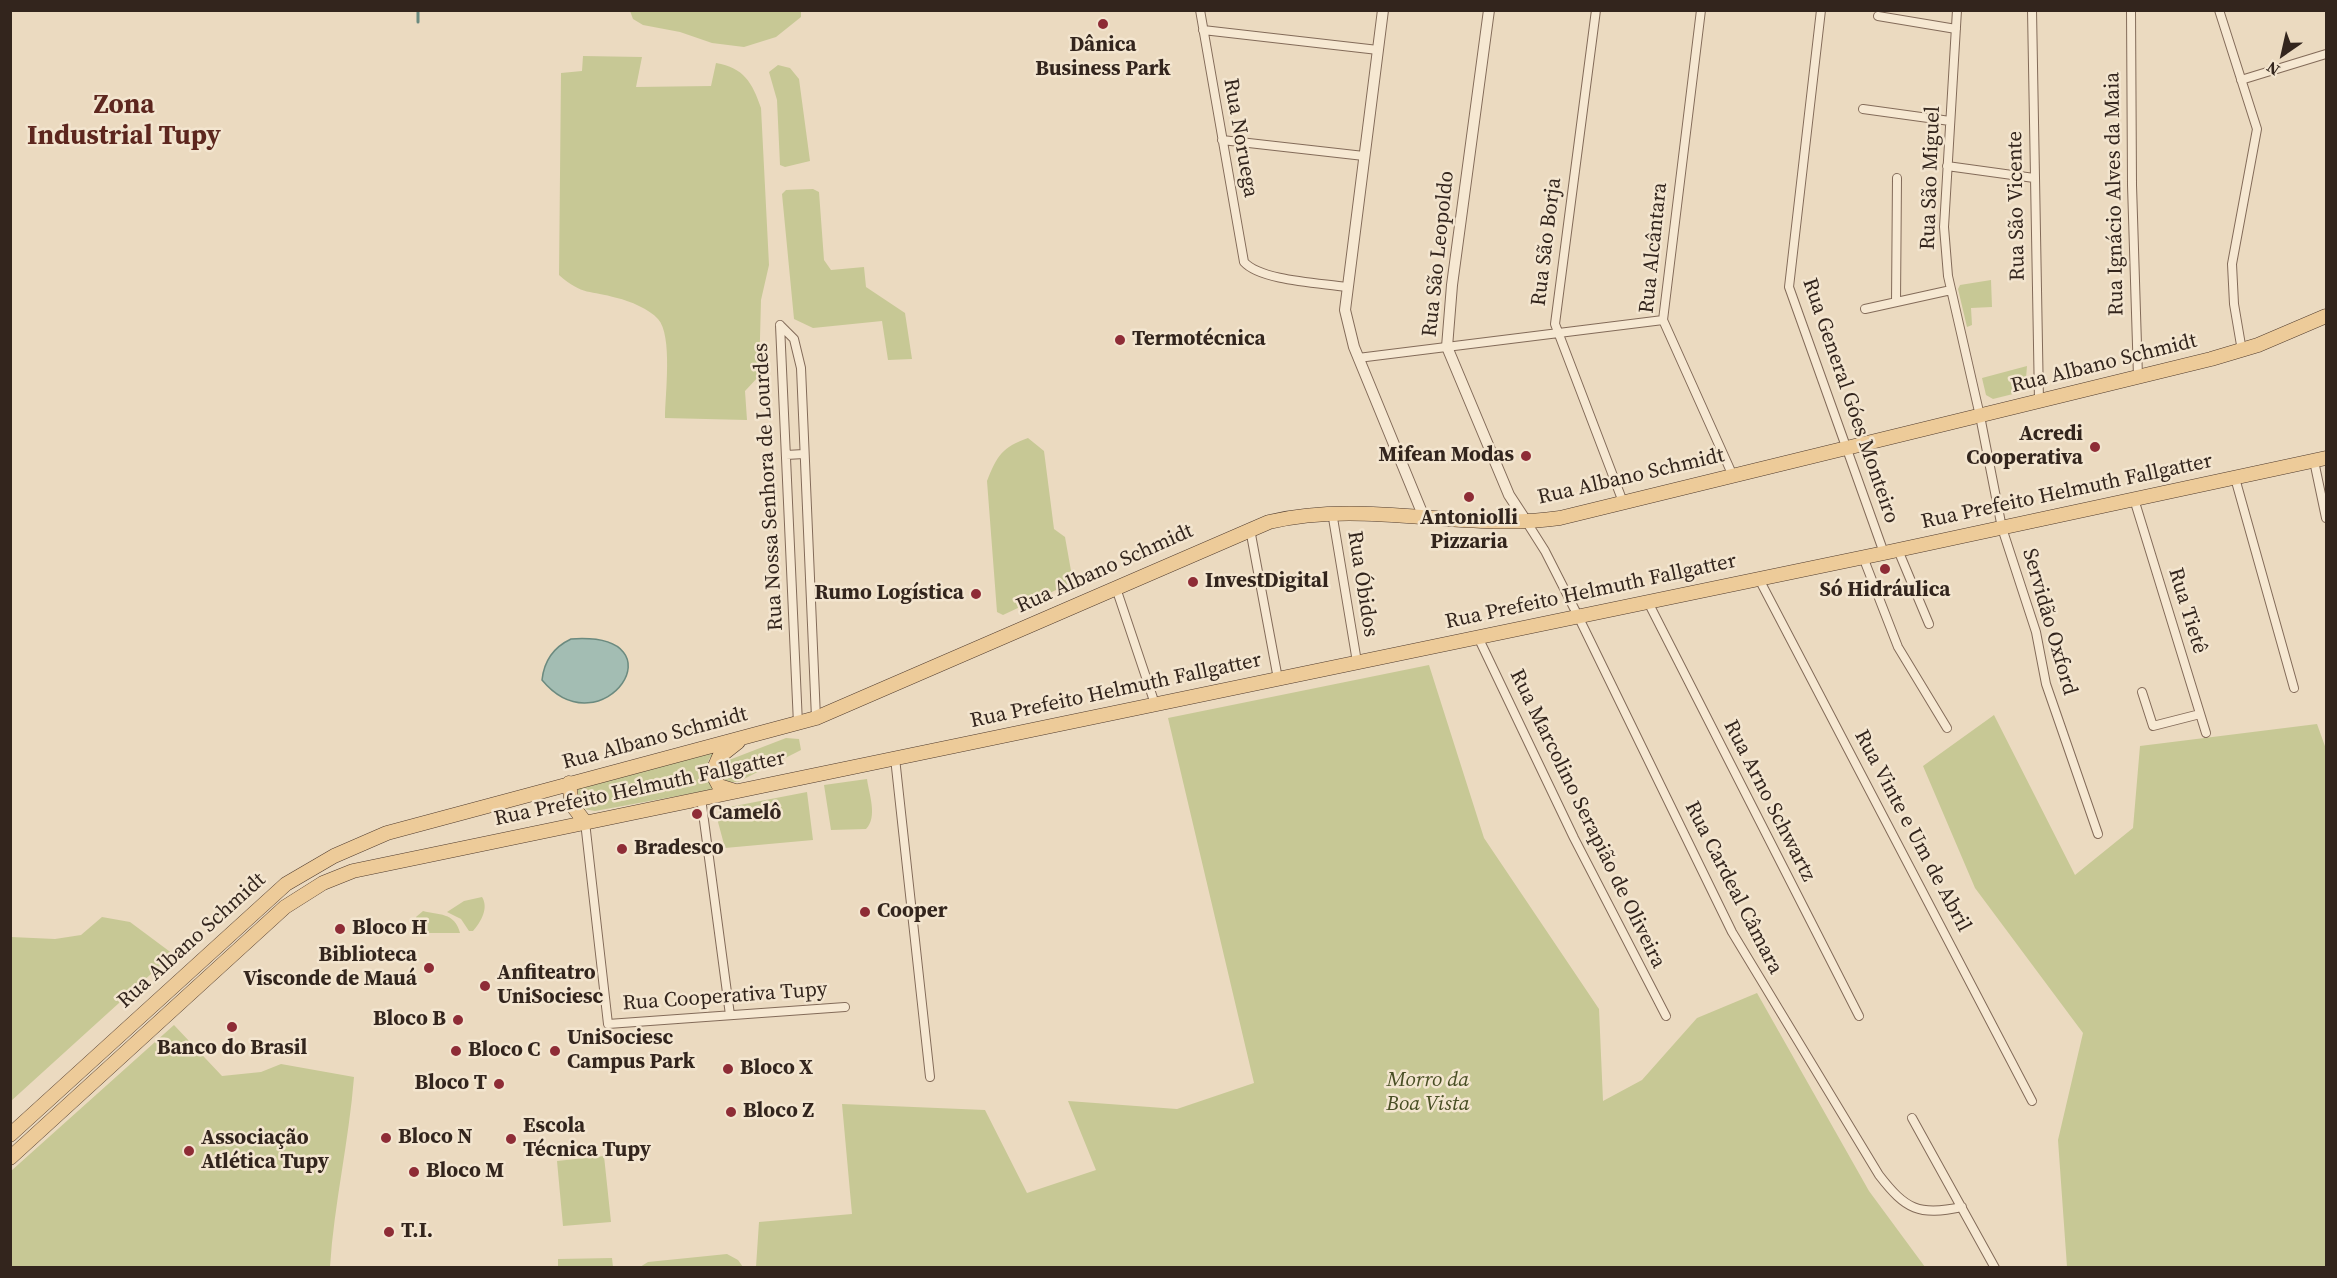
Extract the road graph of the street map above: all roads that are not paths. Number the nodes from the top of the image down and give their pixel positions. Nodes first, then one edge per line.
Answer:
1 (1200, 10) edge
2 (1383, 10) edge
3 (1489, 10) edge
4 (1596, 10) edge
5 (1701, 10) edge
6 (1821, 10) edge
7 (1957, 10) edge
8 (2032, 10) edge
9 (2131, 10) edge
10 (2219, 10) edge
11 (1878, 16) dead end
12 (1956, 29) junction
13 (1203, 30) junction
14 (1378, 50) junction
15 (2326, 54) edge
16 (2241, 80) junction
17 (1863, 109) dead end
18 (1950, 121) junction
19 (1222, 140) junction
20 (1364, 156) junction
21 (1947, 166) junction
22 (1897, 178) dead end
23 (2034, 178) junction
24 (1346, 287) junction
25 (1951, 290) junction
26 (1896, 302) junction
27 (1865, 309) dead end
28 (2326, 316) edge
29 (1663, 320) junction
30 (1557, 333) junction
31 (1447, 346) junction
32 (2242, 351) junction
33 (1358, 358) junction
34 (2138, 377) junction
35 (2039, 401) junction
36 (1980, 416) junction
37 (1846, 448) junction
38 (804, 454) junction
39 (786, 455) junction
40 (2320, 459) edge
41 (1733, 476) junction
42 (2235, 478) junction
43 (2134, 499) junction
44 (1623, 502) junction
45 (1332, 512) junction
46 (1423, 515) junction
47 (2326, 518) edge
48 (1526, 521) junction
49 (2002, 528) junction
50 (1250, 529) junction
51 (1899, 550) junction
52 (1884, 553) junction
53 (1863, 557) junction
54 (1759, 579) junction
55 (1116, 588) junction
56 (1648, 602) junction
57 (1578, 616) junction
58 (1929, 624) dead end
59 (1478, 637) junction
60 (1357, 662) junction
61 (1278, 679) junction
62 (2294, 688) dead end
63 (2142, 692) dead end
64 (1155, 704) junction
65 (2200, 714) junction
66 (816, 718) junction
67 (798, 724) junction
68 (1947, 728) dead end
69 (2206, 733) dead end
70 (753, 735) junction
71 (895, 758) junction
72 (569, 783) junction
73 (737, 791) junction
74 (701, 798) junction
75 (585, 822) junction
76 (2098, 834) dead end
77 (845, 1007) dead end
78 (730, 1015) junction
79 (1666, 1016) dead end
80 (1859, 1016) dead end
81 (930, 1077) dead end
82 (2032, 1101) dead end
83 (1912, 1118) dead end
84 (10, 1135) edge
85 (10, 1158) edge
86 (1962, 1208) junction
87 (1995, 1268) edge

1 - 13 street, Rua Noruega
2 - 14 street
3 - 31 street, Rua São Leopoldo
4 - 30 street, Rua São Borja
5 - 29 street, Rua Alcântara
6 - 37 street, Rua General Góes Monteiro
7 - 12 street, Rua São Miguel
8 - 23 street, Rua São Vicente
9 - 34 street, Rua Ignácio Alves da Maia
10 - 16 street
11 - 12 street
12 - 18 street, Rua São Miguel
13 - 14 street
13 - 19 street, Rua Noruega
14 - 20 street
15 - 16 street
16 - 32 street
17 - 18 street
18 - 21 street, Rua São Miguel
19 - 20 street
19 - 24 street, Rua Noruega
20 - 24 street
21 - 23 street
21 - 25 street, Rua São Miguel
22 - 26 street
23 - 35 street, Rua São Vicente
24 - 33 street
25 - 26 street
25 - 36 street, Rua São Miguel
26 - 27 street
28 - 32 main road, Rua Albano Schmidt
29 - 30 street
29 - 41 street, Rua Alcântara
30 - 31 street
30 - 44 street, Rua São Borja
31 - 33 street
31 - 48 street, Rua São Leopoldo
32 - 34 main road, Rua Albano Schmidt
33 - 46 street
34 - 35 main road, Rua Albano Schmidt
35 - 36 main road, Rua Albano Schmidt
36 - 37 main road, Rua Albano Schmidt
36 - 49 street, Servidão Oxford
37 - 41 main road, Rua Albano Schmidt
37 - 52 street, Rua General Góes Monteiro
38 - 39 street
38 - 39 street, Rua Nossa Senhora de Lourdes
38 - 66 street, Rua Nossa Senhora de Lourdes
39 - 67 street, Rua Nossa Senhora de Lourdes
40 - 42 main road, Rua Prefeito Helmuth Fallgatter
40 - 47 street
41 - 44 main road, Rua Albano Schmidt
42 - 43 main road, Rua Prefeito Helmuth Fallgatter
42 - 62 street
43 - 49 main road, Rua Prefeito Helmuth Fallgatter
43 - 65 street, Rua Tietê
44 - 48 main road, Rua Albano Schmidt
45 - 46 main road, Rua Albano Schmidt
45 - 50 main road, Rua Albano Schmidt
45 - 60 street, Rua Óbidos
46 - 48 main road, Rua Albano Schmidt
48 - 57 street, Rua Cardeal Câmara
49 - 51 main road, Rua Prefeito Helmuth Fallgatter
49 - 76 street, Servidão Oxford
50 - 55 main road, Rua Albano Schmidt
50 - 61 street
51 - 52 main road, Rua Prefeito Helmuth Fallgatter
51 - 58 street
52 - 53 main road, Rua Prefeito Helmuth Fallgatter
53 - 54 main road, Rua Prefeito Helmuth Fallgatter
53 - 68 street
54 - 56 main road, Rua Prefeito Helmuth Fallgatter
54 - 82 street, Rua Vinte e Um de Abril
55 - 64 street
55 - 66 main road, Rua Albano Schmidt
56 - 57 main road, Rua Prefeito Helmuth Fallgatter
56 - 80 street, Rua Arno Schwartz
57 - 59 main road, Rua Prefeito Helmuth Fallgatter
57 - 86 street, Rua Cardeal Câmara
59 - 60 main road, Rua Prefeito Helmuth Fallgatter
59 - 79 street, Rua Marcolino Serapião de Oliveira
60 - 61 main road, Rua Prefeito Helmuth Fallgatter
61 - 64 main road, Rua Prefeito Helmuth Fallgatter
63 - 65 street
64 - 71 main road, Rua Prefeito Helmuth Fallgatter
65 - 69 street, Rua Tietê
66 - 67 main road, Rua Albano Schmidt
67 - 70 main road, Rua Albano Schmidt
70 - 72 main road, Rua Albano Schmidt
70 - 73 main road
71 - 73 main road, Rua Prefeito Helmuth Fallgatter
71 - 81 street
72 - 75 main road
72 - 84 main road, Rua Albano Schmidt
73 - 74 main road, Rua Prefeito Helmuth Fallgatter
74 - 75 main road, Rua Prefeito Helmuth Fallgatter
74 - 78 street
75 - 78 street, Rua Cooperativa Tupy
75 - 85 main road, Rua Prefeito Helmuth Fallgatter
77 - 78 street, Rua Cooperativa Tupy
83 - 86 street
86 - 87 street

